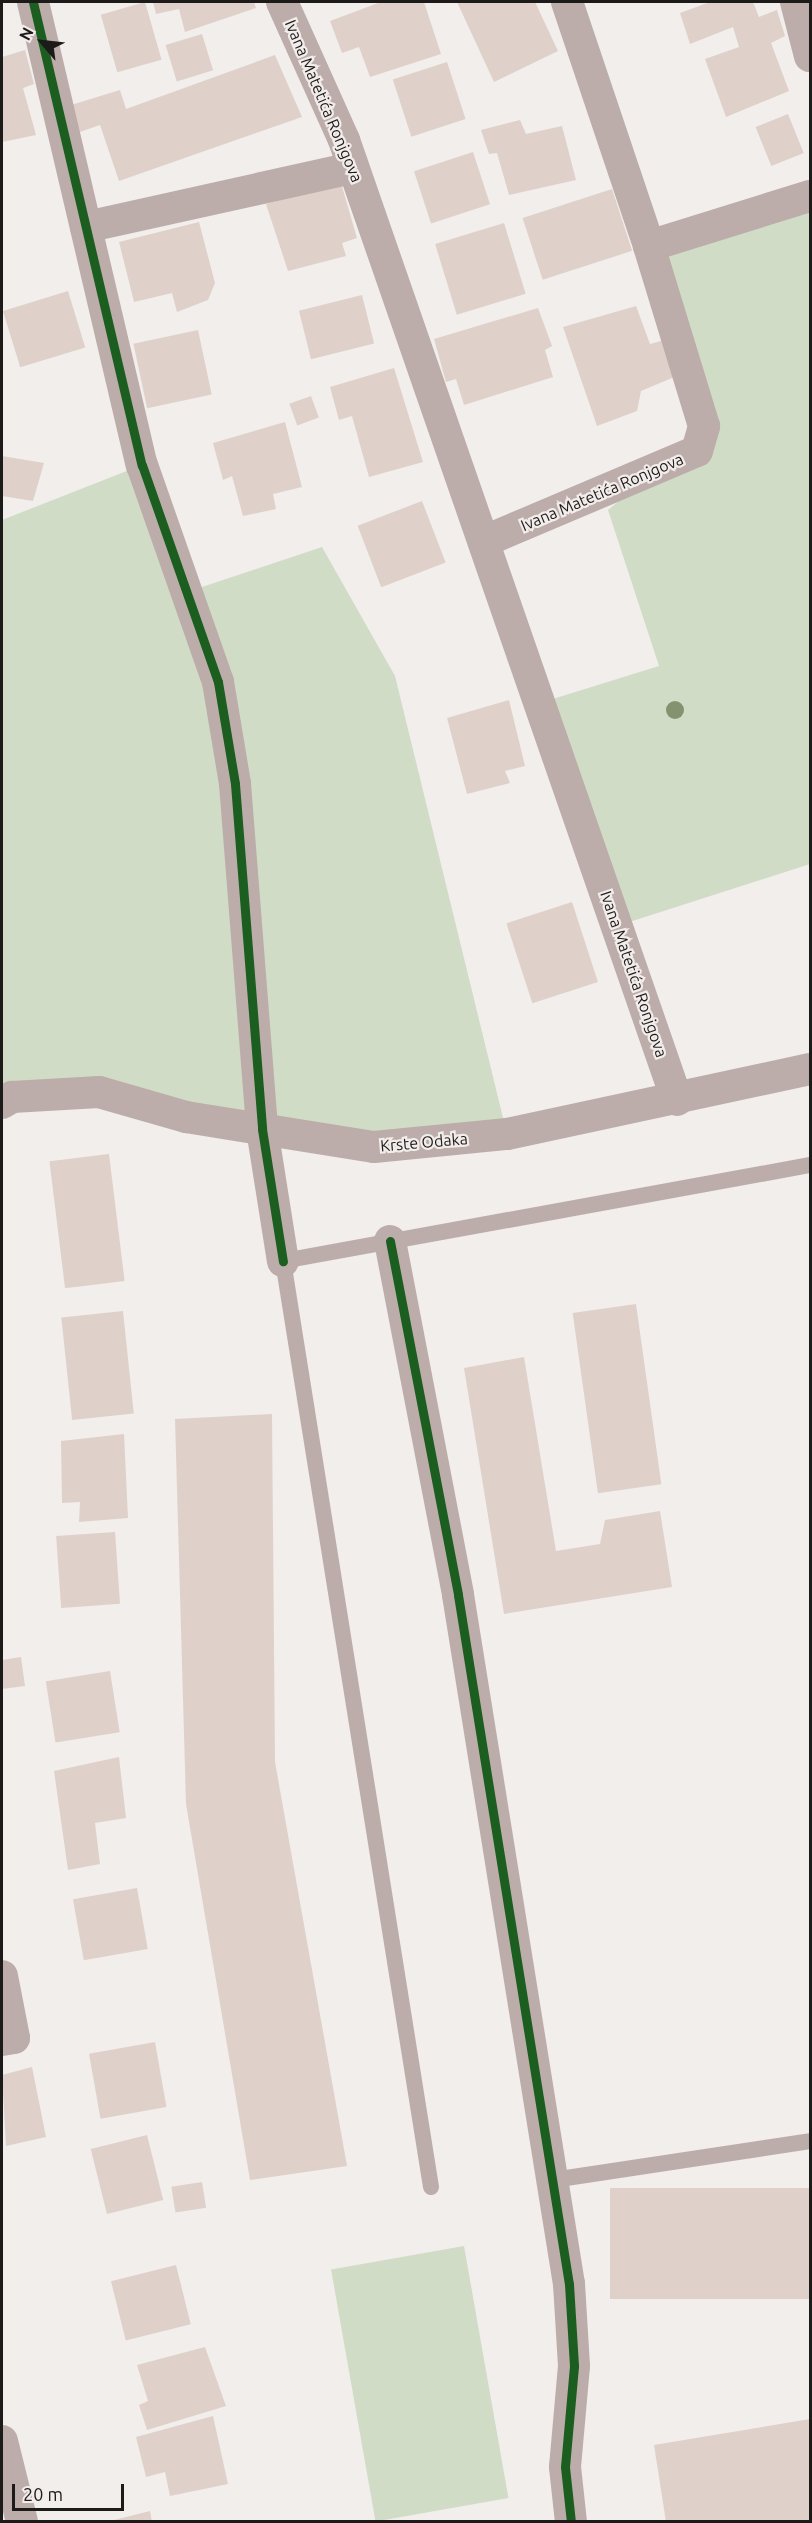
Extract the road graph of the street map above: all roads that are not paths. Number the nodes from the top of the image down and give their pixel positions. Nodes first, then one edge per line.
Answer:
1 (33, 2) edge
2 (282, 2) edge
3 (567, 2) edge
4 (796, 2) edge
5 (810, 56) edge
6 (353, 168) junction
7 (810, 196) edge
8 (86, 227) junction
9 (649, 246) junction
10 (485, 541) junction
11 (810, 1069) edge
12 (677, 1100) junction
13 (2, 1103) edge
14 (262, 1129) junction
15 (810, 1165) edge
16 (390, 1241) junction
17 (283, 1261) junction
18 (2, 1976) edge
19 (2, 2040) edge
20 (810, 2141) edge
21 (553, 2180) junction
22 (431, 2187) dead end
23 (2, 2441) edge
24 (22, 2522) edge
25 (571, 2522) edge

1 - 8 street
2 - 6 street, Ivana Matetića Ronjgova
3 - 9 street
4 - 5 street
6 - 8 street
6 - 10 street, Ivana Matetića Ronjgova
7 - 9 street
8 - 14 street
9 - 10 street, Ivana Matetića Ronjgova
10 - 12 street, Ivana Matetića Ronjgova
11 - 12 street, Krste Odaka
12 - 14 street, Krste Odaka
13 - 14 street, Krste Odaka
14 - 17 street
15 - 16 lane
16 - 17 lane
16 - 21 street
17 - 22 lane
18 - 19 street
20 - 21 lane
21 - 25 street
23 - 24 street

